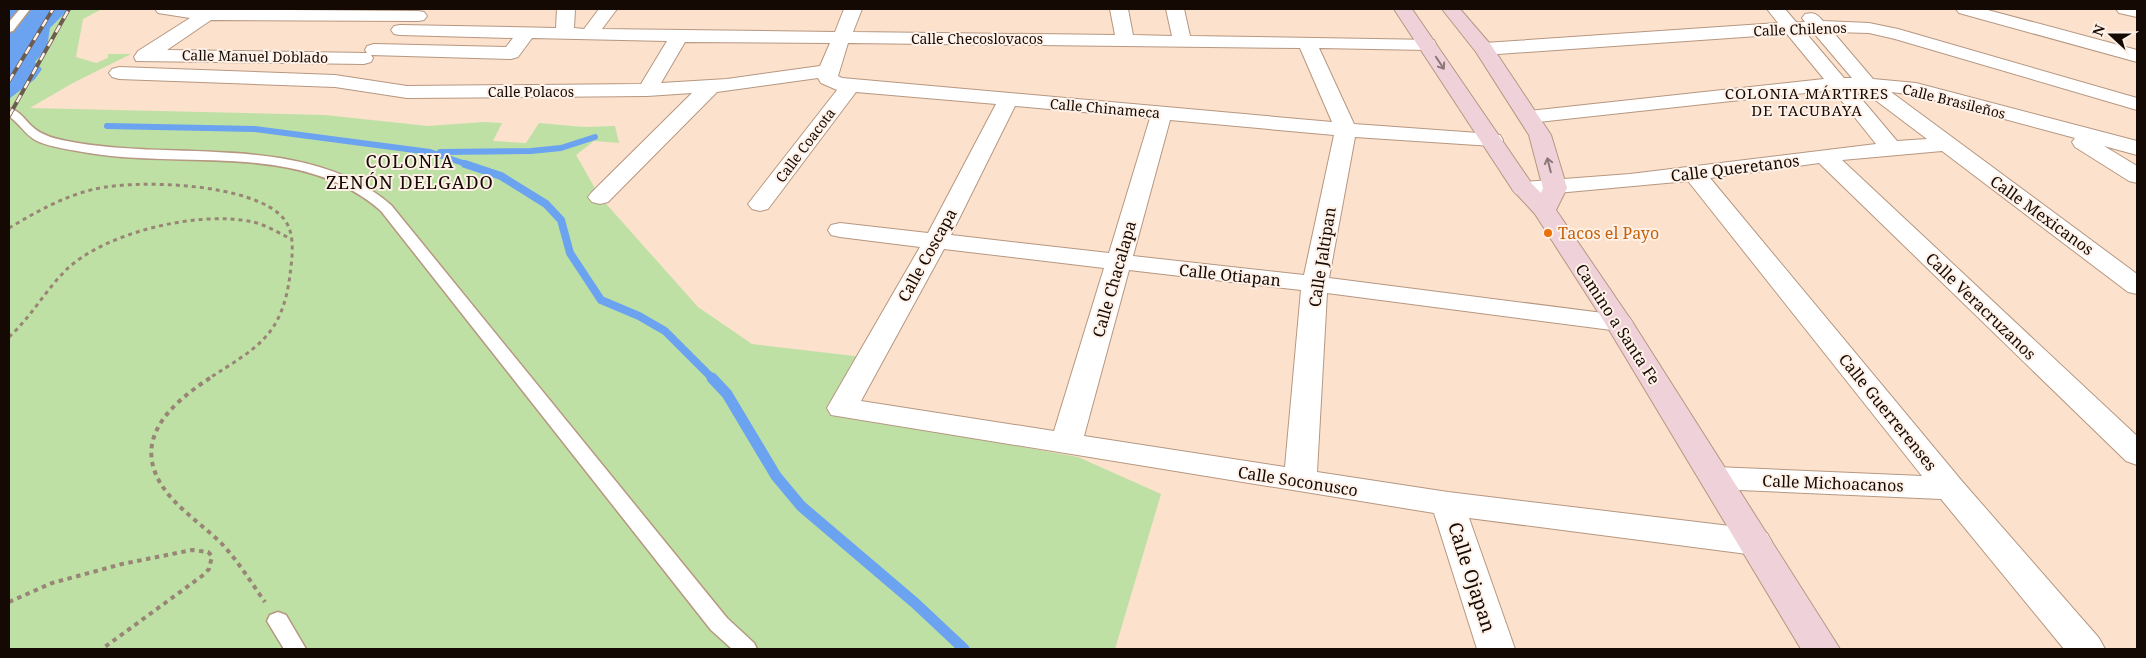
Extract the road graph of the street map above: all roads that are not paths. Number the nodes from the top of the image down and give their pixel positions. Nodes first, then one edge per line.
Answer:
1 (25, 9) edge
2 (164, 9) edge
3 (566, 9) edge
4 (608, 9) edge
5 (853, 9) edge
6 (1119, 9) edge
7 (1175, 9) edge
8 (1403, 9) edge
9 (1451, 9) edge
10 (1776, 9) edge
11 (1803, 9) edge
12 (1965, 9) edge
13 (2125, 9) edge
14 (212, 12) edge
15 (423, 12) edge
16 (2137, 12) edge
17 (1818, 26) junction
18 (1792, 28) junction
19 (9, 29) edge
20 (400, 30) junction
21 (565, 32) junction
22 (527, 33) junction
23 (590, 33) junction
24 (679, 36) junction
25 (841, 37) junction
26 (1125, 39) junction
27 (1182, 40) junction
28 (1307, 42) junction
29 (1427, 44) junction
30 (1484, 49) junction
31 (369, 54) junction
32 (146, 55) junction
33 (2137, 56) edge
34 (828, 71) junction
35 (335, 81) junction
36 (1838, 84) junction
37 (1868, 84) junction
38 (719, 86) junction
39 (850, 86) junction
40 (647, 90) junction
41 (1008, 100) junction
42 (2137, 104) edge
43 (9, 112) edge
44 (1162, 113) junction
45 (1529, 117) junction
46 (2061, 128) junction
47 (1346, 130) junction
48 (1492, 140) junction
49 (1946, 144) junction
50 (1891, 148) junction
51 (2137, 148) edge
52 (1826, 157) junction
53 (1694, 172) junction
54 (2137, 176) edge
55 (1524, 189) joint
56 (600, 197) dead end
57 (1550, 199) junction
58 (760, 204) dead end
59 (840, 230) dead end
60 (936, 241) junction
61 (1119, 263) junction
62 (1315, 284) junction
63 (2137, 286) edge
64 (1619, 323) junction
65 (842, 408) joint
66 (1066, 444) junction
67 (2137, 454) edge
68 (1716, 478) junction
69 (1300, 481) junction
70 (1950, 488) junction
71 (1448, 504) junction
72 (1755, 542) junction
73 (278, 621) road end
74 (295, 649) edge
75 (746, 649) edge
76 (1496, 649) edge
77 (1821, 649) edge
78 (2086, 649) edge

1 - 19 lane
2 - 14 street
3 - 21 street
4 - 23 street
5 - 25 street
6 - 26 street
7 - 27 street
8 - 29 main road
9 - 30 main road, Camino a Santa Fe
10 - 18 street
11 - 17 street, Calle Mexicanos
12 - 33 street
13 - 16 street
14 - 15 street
14 - 32 street
15 - 20 street
17 - 18 street, Calle Chilenos
17 - 37 street, Calle Mexicanos
17 - 42 street, Calle Chilenos
18 - 30 street, Calle Chilenos
18 - 36 street
20 - 22 street, Calle Checoslovacos
20 - 31 street
21 - 22 street, Calle Checoslovacos
21 - 23 street, Calle Checoslovacos
22 - 31 street, Calle Manuel Doblado
23 - 24 street, Calle Checoslovacos
24 - 25 street, Calle Checoslovacos
24 - 40 street
25 - 26 street, Calle Checoslovacos
25 - 34 street
26 - 27 street, Calle Checoslovacos
27 - 28 street, Calle Checoslovacos
28 - 29 street, Calle Checoslovacos
28 - 47 street
29 -> 48 main road
30 - 45 main road, Camino a Santa Fe
31 - 32 street, Calle Manuel Doblado
31 - 35 street
32 - 35 street, Calle Polacos
34 - 38 street
34 - 39 street, Calle Chinameca
35 - 40 street, Calle Polacos
36 - 37 street, Calle Brasileños
36 - 45 street, Calle Brasileños
36 - 50 street
37 - 46 street, Calle Brasileños
37 - 49 street, Calle Mexicanos
38 - 40 street, Calle Polacos
38 - 56 street
39 - 41 street, Calle Chinameca
39 - 58 street, Calle Coacota
41 - 44 street, Calle Chinameca
41 - 60 street, Calle Coscapa
43 - 75 lane
44 - 47 street, Calle Chinameca
44 - 61 street, Calle Chacalapa
57 -> 45 main road, Camino a Santa Fe
46 - 51 street, Calle Brasileños
46 - 54 street
47 - 48 street, Calle Chinameca
47 - 62 street, Calle Jaltipan
48 - 55 main road
49 - 50 street, Calle Queretanos
49 - 63 street, Calle Mexicanos
50 - 52 street, Calle Queretanos
52 - 53 street, Calle Queretanos
52 - 67 street, Calle Veracruzanos
53 - 57 street, Calle Queretanos
53 - 70 street, Calle Guerrerenses
55 - 57 street, Calle Queretanos
57 - 64 main road, Camino a Santa Fe
59 - 60 street, Calle Otiapan
60 - 61 street, Calle Otiapan
60 - 65 street, Calle Coscapa
61 - 62 street, Calle Otiapan
61 - 66 street, Calle Chacalapa
62 - 64 street, Calle Otiapan
62 - 69 street, Calle Jaltipan
64 - 68 main road, Camino a Santa Fe
65 - 66 street, Calle Soconusco
66 - 69 street, Calle Soconusco
68 - 70 street, Calle Michoacanos
68 - 72 main road, Camino a Santa Fe
69 - 71 street, Calle Soconusco
70 - 78 street, Calle Guerrerenses
71 - 72 street, Calle Soconusco
71 - 76 street, Calle Ojapan
72 - 77 main road, Camino a Santa Fe
73 - 74 lane

